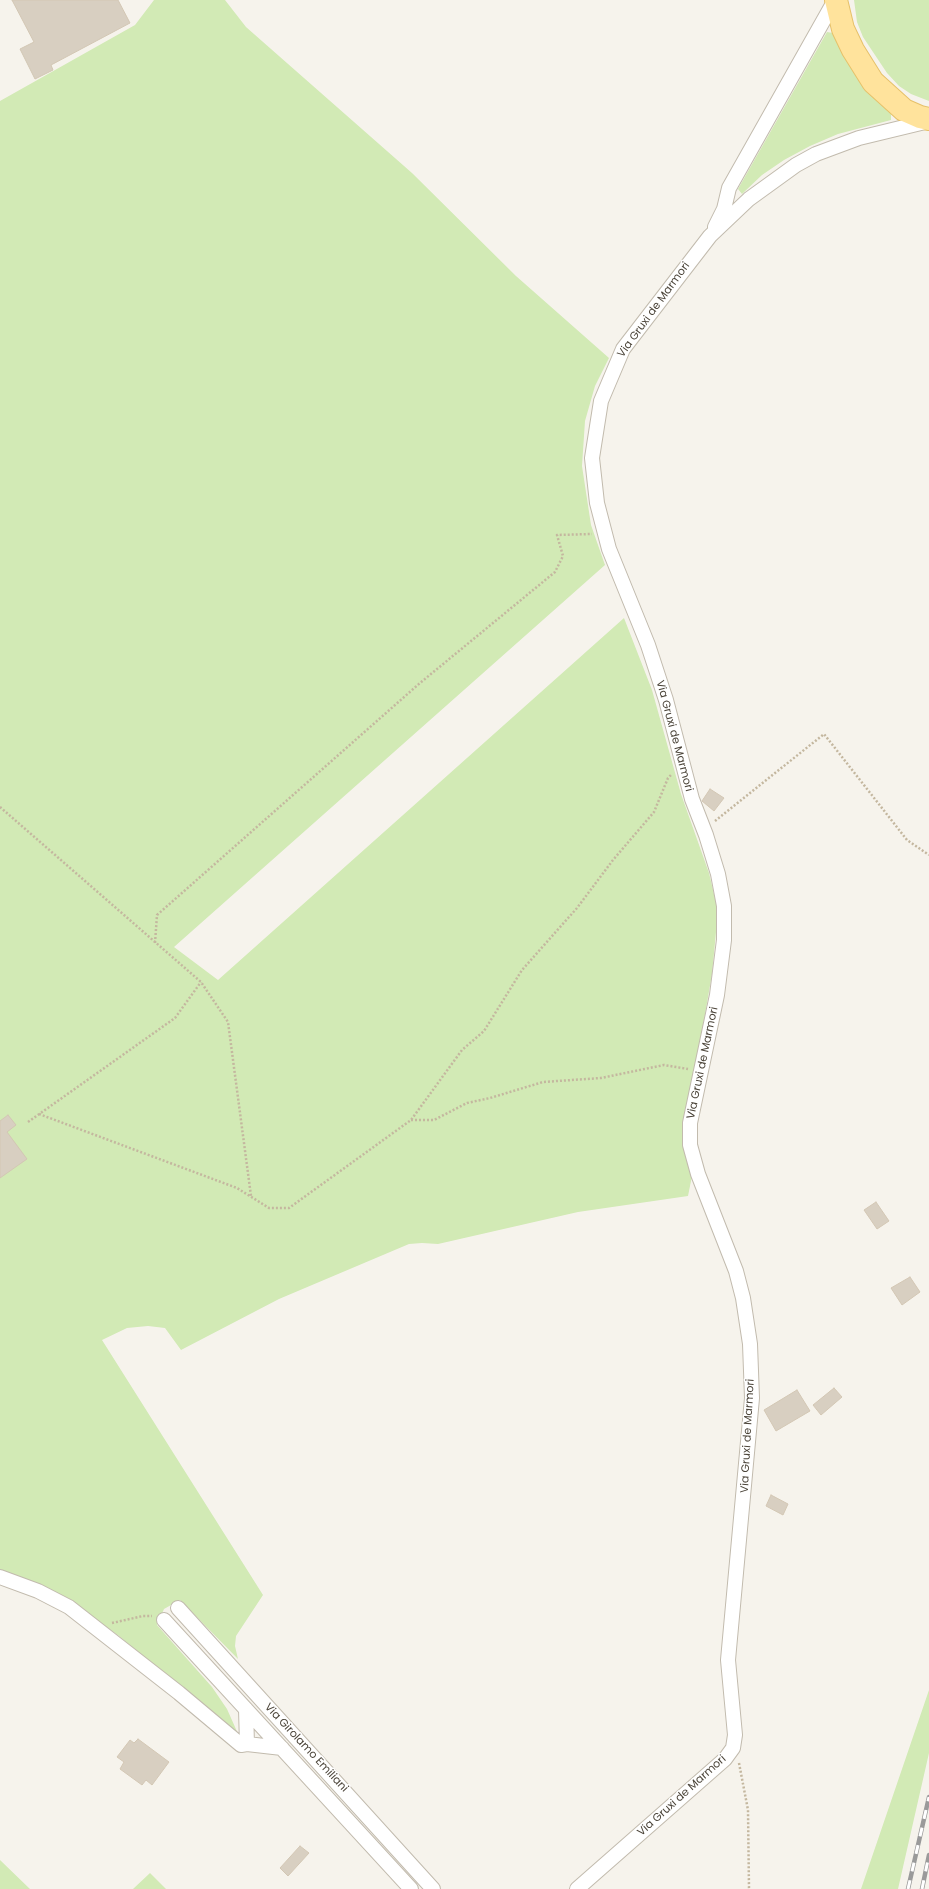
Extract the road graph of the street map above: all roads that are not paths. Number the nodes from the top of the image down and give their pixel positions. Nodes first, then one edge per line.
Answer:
1 (836, 0) edge
2 (929, 120) edge
3 (710, 236) junction
4 (0, 1577) edge
5 (178, 1608) dead end
6 (164, 1620) road end
7 (246, 1709) junction
8 (247, 1744) junction
9 (282, 1748) junction
10 (411, 1889) edge
11 (433, 1889) edge
12 (577, 1889) edge

1 - 2 main road
1 - 3 street, Via Gruxi de Marmori
2 - 3 street, Via Gruxi de Marmori
3 - 12 street, Via Gruxi de Marmori
4 - 8 street
5 - 11 street, Via Girolamo Emiliani
6 - 7 street, Via Girolamo Emiliani
7 - 8 street
7 - 9 street, Via Girolamo Emiliani
8 - 9 street
9 - 10 street, Via Girolamo Emiliani

